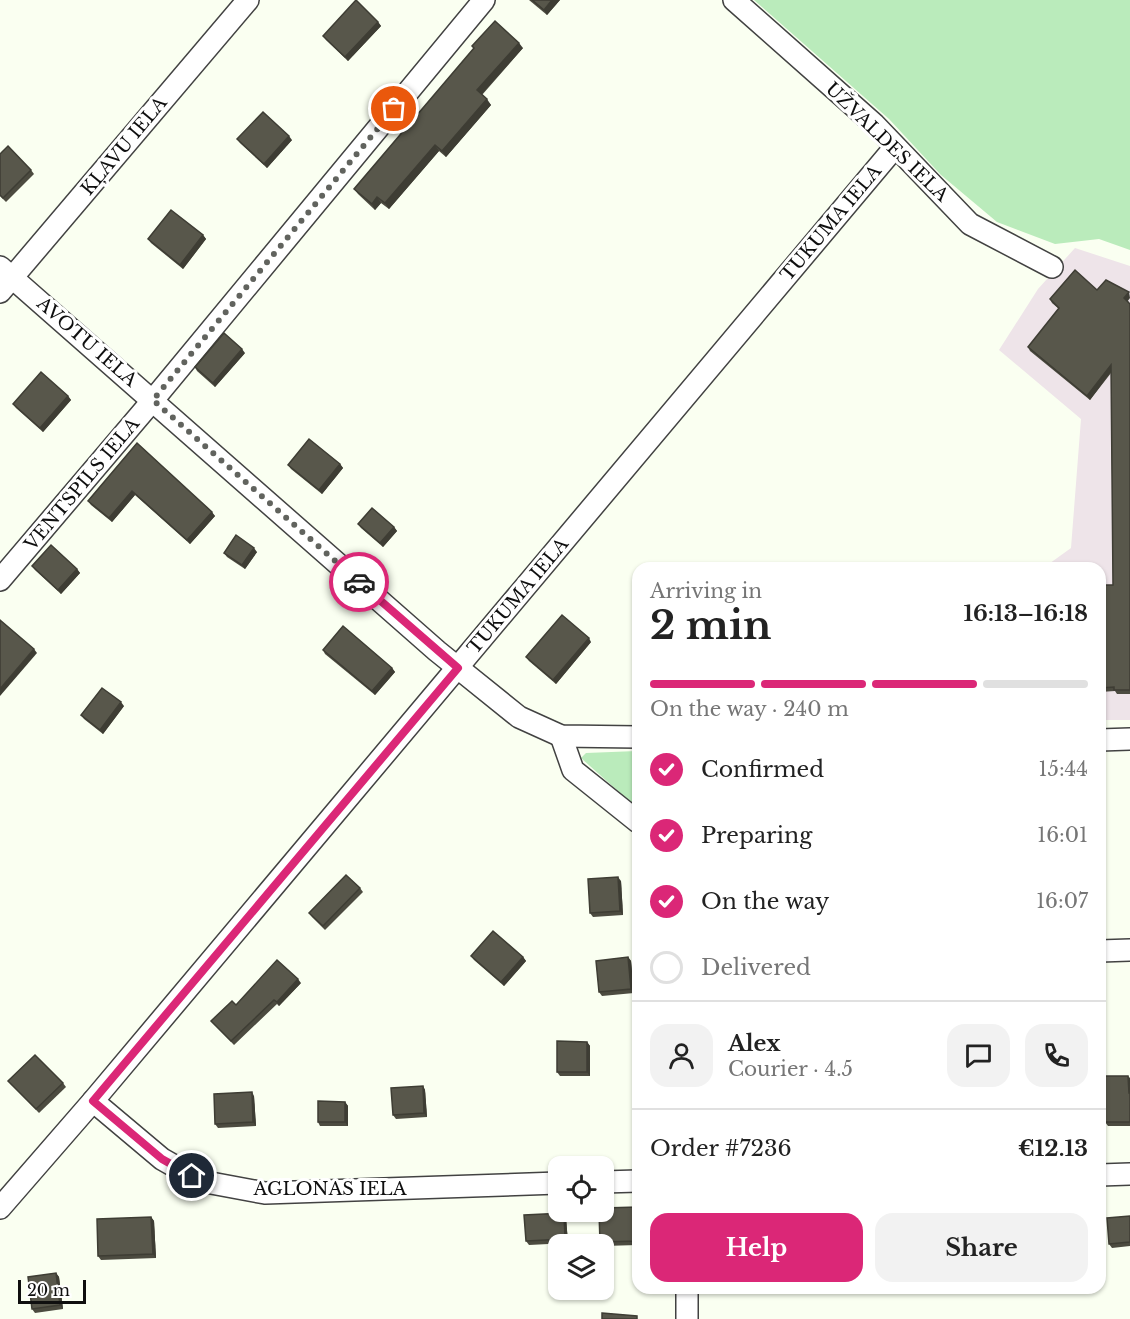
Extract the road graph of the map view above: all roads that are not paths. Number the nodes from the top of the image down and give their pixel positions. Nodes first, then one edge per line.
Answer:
1 (248, 0) edge
2 (484, 0) edge
3 (734, 0) edge
4 (895, 147) junction
5 (1052, 267) dead end
6 (4, 279) edge
7 (153, 400) junction
8 (0, 580) edge
9 (458, 668) junction
10 (561, 736) junction
11 (632, 737) edge
12 (1130, 739) edge
13 (1106, 740) edge
14 (632, 817) edge
15 (1130, 950) edge
16 (1106, 951) edge
17 (93, 1101) junction
18 (1130, 1174) edge
19 (1106, 1175) edge
20 (632, 1181) edge
21 (614, 1182) edge
22 (548, 1183) edge
23 (0, 1208) edge
24 (687, 1294) edge
25 (687, 1319) edge

1 - 6 street, KĻAVU IELA
2 - 7 street, VENTSPILS IELA
3 - 4 street, UŽVALDES IELA
4 - 5 street, UŽVALDES IELA
4 - 9 street, TUKUMA IELA
6 - 7 street, AVOTU IELA
7 - 8 street, VENTSPILS IELA
7 - 9 street, AVOTU IELA
9 - 10 street, AVOTU IELA
9 - 17 street, TUKUMA IELA
10 - 11 street, AVOTU IELA
10 - 14 street
12 - 13 street
15 - 16 street
17 - 22 street, AGLONAS IELA
17 - 23 street, TUKUMA IELA
18 - 19 street
20 - 21 street
24 - 25 street

